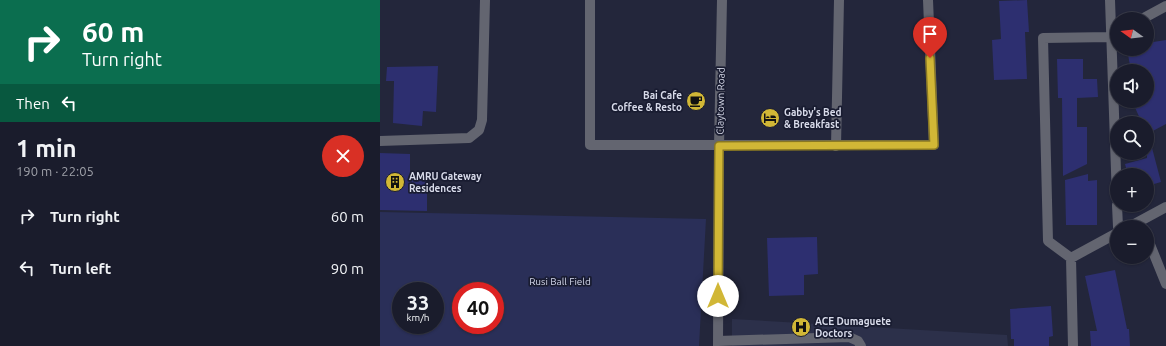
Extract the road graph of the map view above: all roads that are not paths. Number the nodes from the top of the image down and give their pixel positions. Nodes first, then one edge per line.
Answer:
1 (485, 0) edge
2 (590, 0) edge
3 (722, 0) edge
4 (839, 0) edge
5 (928, 0) edge
6 (1110, 0) edge
7 (1166, 6) edge
8 (1111, 12) edge
9 (1154, 12) edge
10 (1110, 35) edge
11 (1114, 56) edge
12 (380, 141) edge
13 (719, 146) junction
14 (836, 146) junction
15 (1116, 168) edge
16 (1166, 207) edge
17 (1148, 220) edge
18 (1110, 237) edge
19 (1154, 254) edge
20 (1071, 258) junction
21 (1166, 284) edge
22 (718, 343) edge
23 (861, 346) edge
24 (1073, 346) edge

1 - 12 street
2 - 13 street
3 - 13 street, Claytown Road
4 - 14 street
5 - 14 street
6 - 8 street
7 - 9 street
10 - 20 street
11 - 15 street
13 - 14 street
13 - 22 street, Claytown Road
16 - 17 street
18 - 20 street
19 - 21 street
20 - 24 street
22 - 23 street

